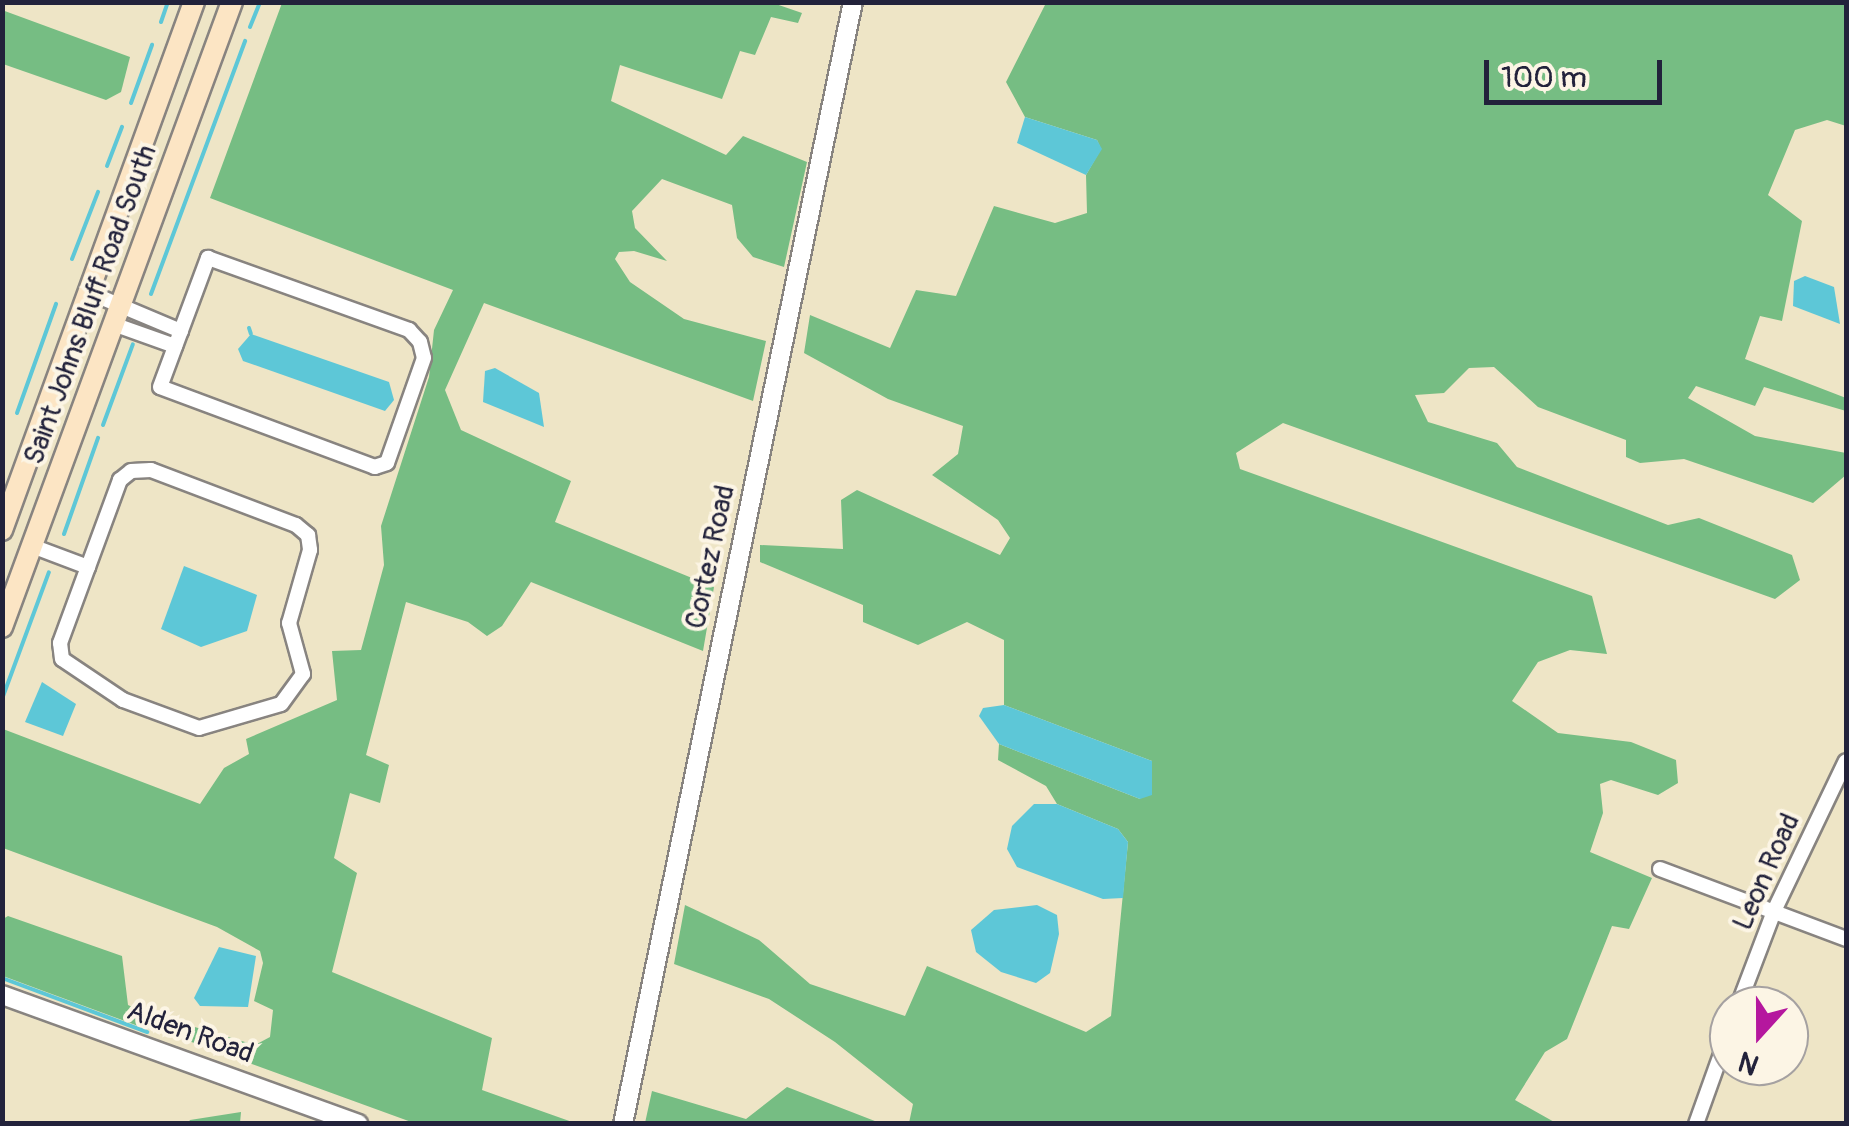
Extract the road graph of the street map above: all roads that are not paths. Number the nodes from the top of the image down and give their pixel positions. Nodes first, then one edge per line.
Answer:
1 (194, 2) edge
2 (232, 2) edge
3 (854, 2) edge
4 (88, 292) junction
5 (116, 314) junction
6 (180, 331) junction
7 (175, 346) junction
8 (2, 530) edge
9 (32, 546) junction
10 (88, 567) junction
11 (2, 627) edge
12 (1846, 761) edge
13 (1660, 869) dead end
14 (1774, 911) junction
15 (1846, 939) edge
16 (1746, 986) edge
17 (2, 994) edge
18 (1710, 1086) edge
19 (358, 1124) edge
20 (623, 1124) edge
21 (1696, 1124) edge

1 - 4 main road, Saint Johns Bluff Road South
2 - 5 main road, Saint Johns Bluff Road South
3 - 20 street, Cortez Road
4 - 5 street
4 - 8 main road, Saint Johns Bluff Road South
5 - 6 street
5 - 7 street
5 - 9 main road, Saint Johns Bluff Road South
6 - 7 street
6 - 7 street
9 - 10 street
9 - 11 main road, Saint Johns Bluff Road South
10 - 10 street
12 - 14 street, Leon Road
13 - 14 street
14 - 15 street
14 - 16 street, Leon Road
17 - 19 street, Alden Road
18 - 21 street

